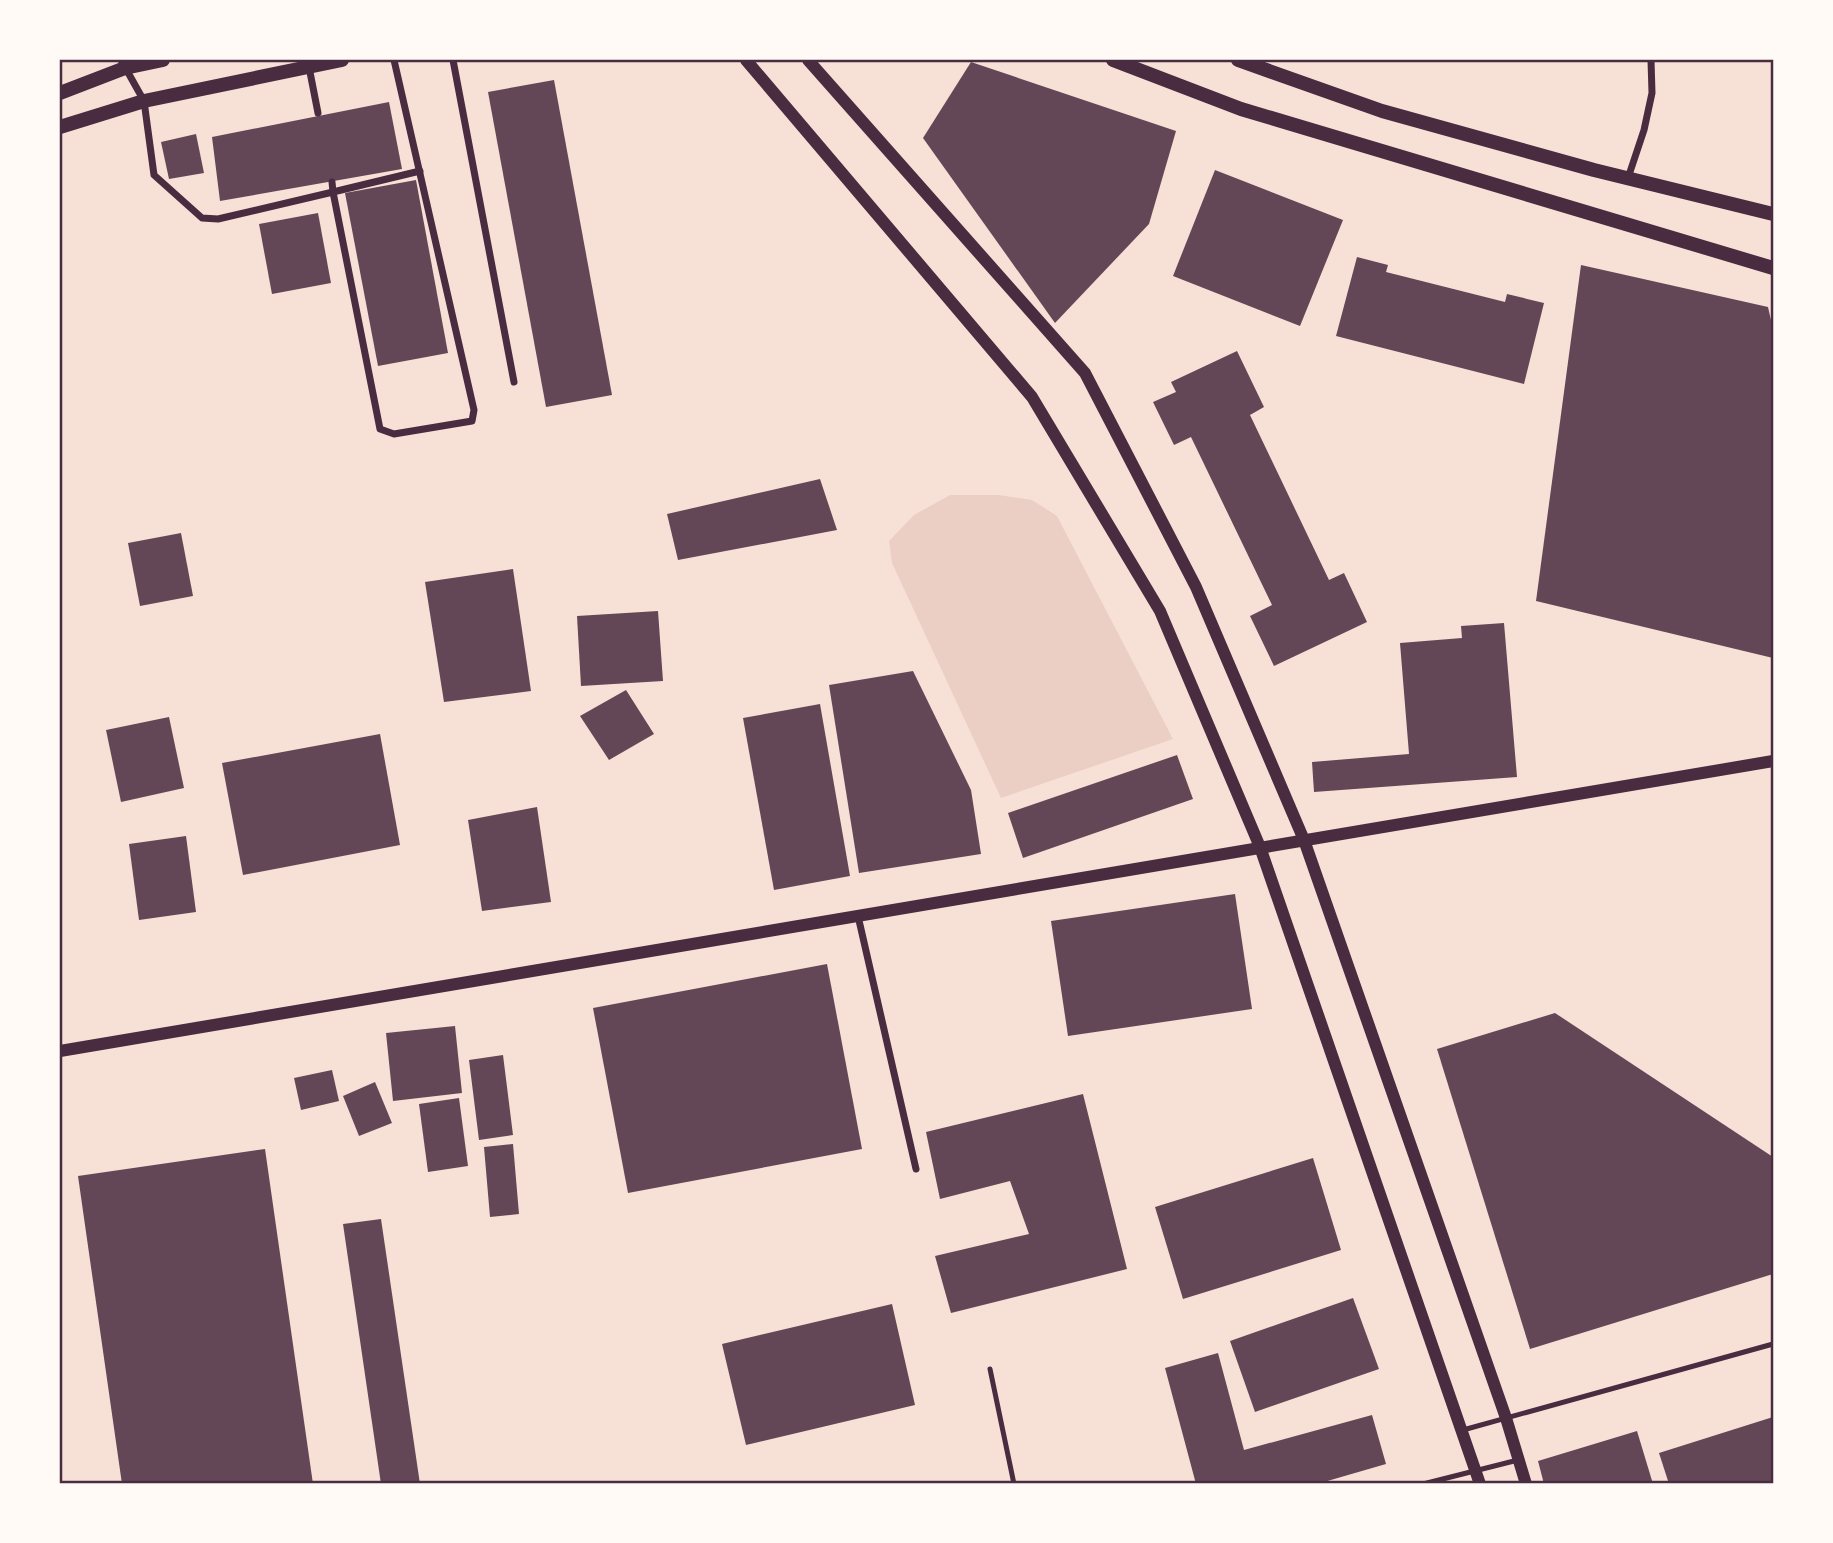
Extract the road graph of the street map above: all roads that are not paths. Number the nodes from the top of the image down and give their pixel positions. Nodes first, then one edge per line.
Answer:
1 (163, 60) edge
2 (342, 60) edge
3 (394, 60) edge
4 (453, 60) edge
5 (746, 60) edge
6 (808, 60) edge
7 (1113, 60) edge
8 (1238, 60) edge
9 (1651, 60) edge
10 (123, 64) edge
11 (309, 67) junction
12 (60, 93) edge
13 (144, 102) junction
14 (318, 113) dead end
15 (60, 127) edge
16 (420, 171) junction
17 (1628, 179) junction
18 (331, 182) dead end
19 (333, 192) junction
20 (1773, 214) edge
21 (1773, 268) edge
22 (514, 382) dead end
23 (1771, 758) edge
24 (1304, 841) junction
25 (1260, 847) junction
26 (858, 916) junction
27 (60, 1051) edge
28 (916, 1169) dead end
29 (1773, 1344) edge
30 (990, 1369) dead end
31 (1506, 1418) junction
32 (1463, 1430) junction
33 (1520, 1460) junction
34 (1478, 1477) edge
35 (1014, 1483) edge
36 (1423, 1483) edge
37 (1526, 1483) edge

1 - 10 main road
2 - 11 main road
3 - 16 street
4 - 22 street
5 - 25 street
6 - 24 street
7 - 21 main road
8 - 17 main road
9 - 17 street
10 - 12 main road
10 - 13 street
11 - 13 main road
11 - 14 street
13 - 15 main road
13 - 19 street
16 - 19 street
16 - 19 street
17 - 20 main road
18 - 19 street
23 - 24 street
24 - 25 street
24 - 31 street
25 - 26 street
25 - 32 street
26 - 27 street
26 - 28 street
29 - 31 lane
30 - 35 lane
31 - 32 lane
31 - 33 street
32 - 34 street
33 - 34 lane
33 - 37 street
34 - 36 lane

